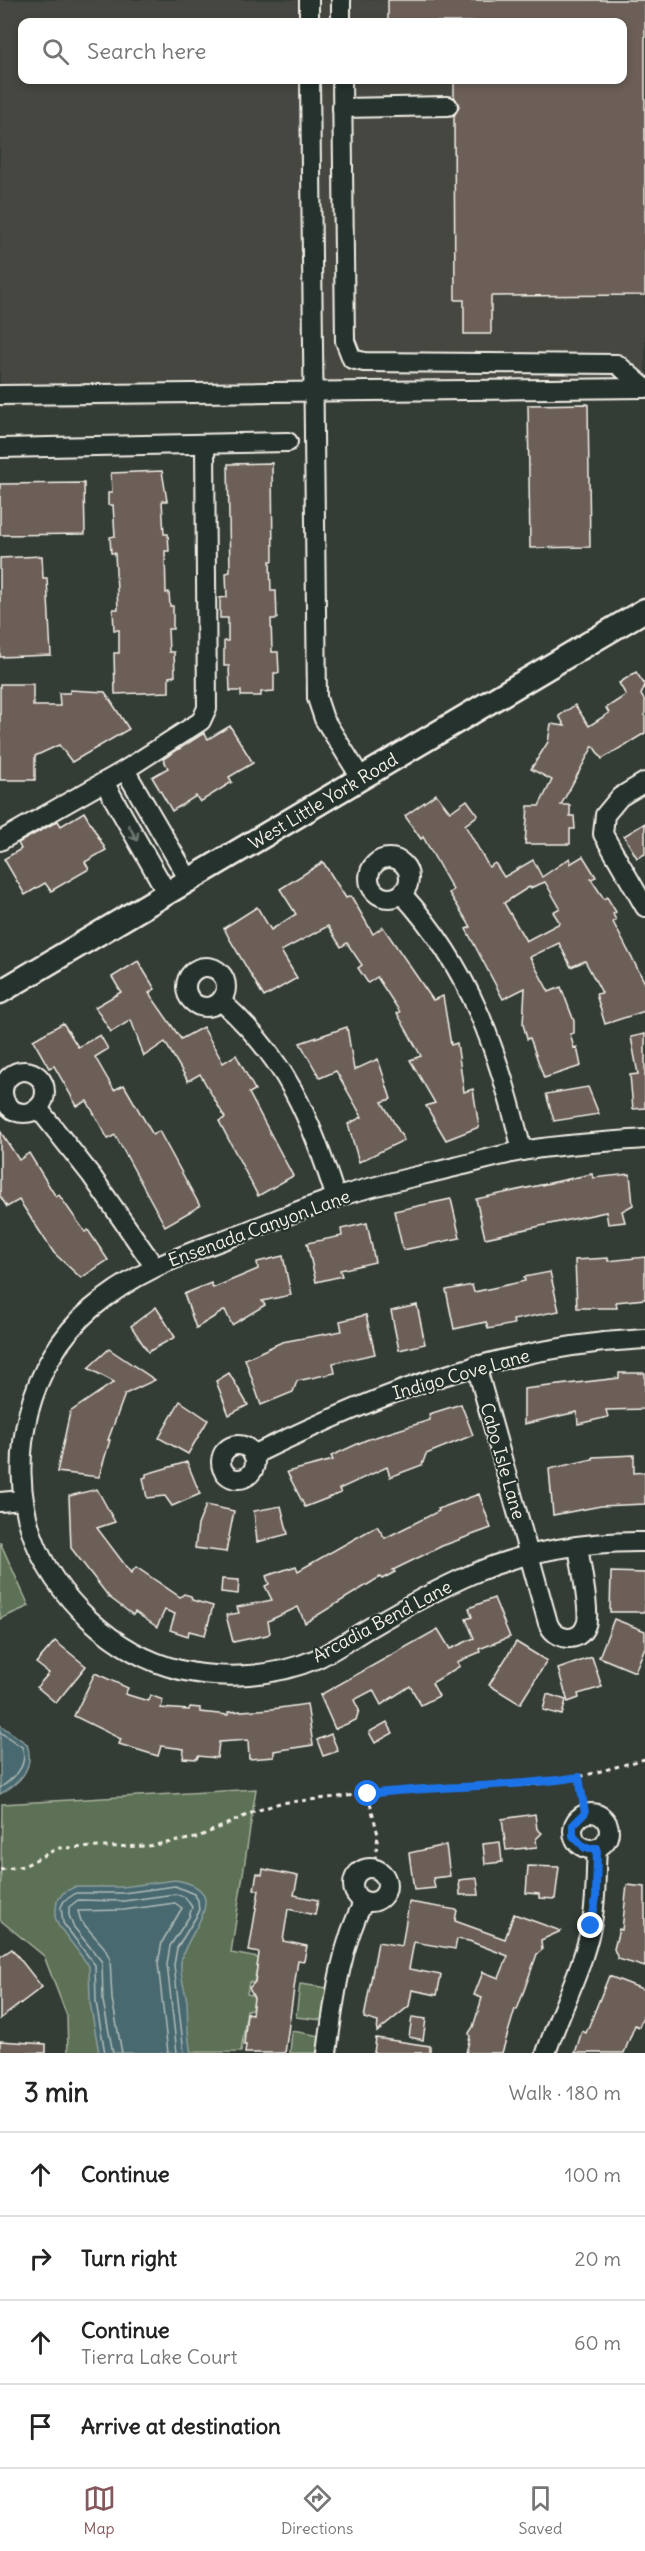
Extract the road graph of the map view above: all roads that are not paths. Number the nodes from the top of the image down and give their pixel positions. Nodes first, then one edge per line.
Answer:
1 (309, 0) edge
2 (341, 0) edge
3 (309, 18) edge
4 (341, 18) edge
5 (310, 84) edge
6 (342, 84) edge
7 (448, 106) dead end
8 (342, 108) junction
9 (645, 388) edge
10 (315, 390) junction
11 (0, 395) edge
12 (288, 442) dead end
13 (205, 444) junction
14 (0, 448) edge
15 (645, 609) edge
16 (125, 770) junction
17 (361, 778) junction
18 (104, 782) junction
19 (645, 782) edge
20 (0, 841) edge
21 (189, 880) junction
22 (167, 893) junction
23 (402, 894) dead end
24 (645, 907) edge
25 (0, 992) edge
26 (221, 1001) dead end
27 (38, 1108) dead end
28 (645, 1139) edge
29 (522, 1151) junction
30 (336, 1198) junction
31 (154, 1266) junction
32 (645, 1339) edge
33 (476, 1365) junction
34 (253, 1455) dead end
35 (22, 1500) junction
36 (0, 1502) edge
37 (645, 1542) edge
38 (578, 1546) junction
39 (530, 1556) junction
40 (597, 1848) junction
41 (374, 1868) road end
42 (327, 2053) edge
43 (546, 2053) edge

1 - 3 street
2 - 4 street
5 - 10 street
6 - 8 street
7 - 8 street
8 - 9 street
9 - 10 street
10 - 11 street
10 - 17 street
12 - 13 street
13 - 14 street
13 - 16 street
15 - 17 main road, West Little York Road
16 - 18 street
16 - 21 street
17 - 21 main road, West Little York Road
18 - 20 street
18 -> 22 street
19 - 24 street
21 - 22 main road, West Little York Road
22 - 25 main road, West Little York Road
23 - 29 street
26 - 30 street
27 - 31 street
28 - 29 street, Ensenada Canyon Lane
29 - 30 street, Ensenada Canyon Lane
30 - 31 street, Ensenada Canyon Lane
31 - 35 street, Ensenada Canyon Lane
32 - 33 street, Indigo Cove Lane
33 - 34 street, Indigo Cove Lane
33 - 39 street, Cabo Isle Lane
35 - 36 street
35 - 39 street, Arcadia Bend Lane
37 - 38 street, Arcadia Bend Lane
38 - 39 street, Arcadia Bend Lane
38 - 39 street, Cabo Isle Lane
40 - 40 street
40 - 43 street
41 - 42 street

